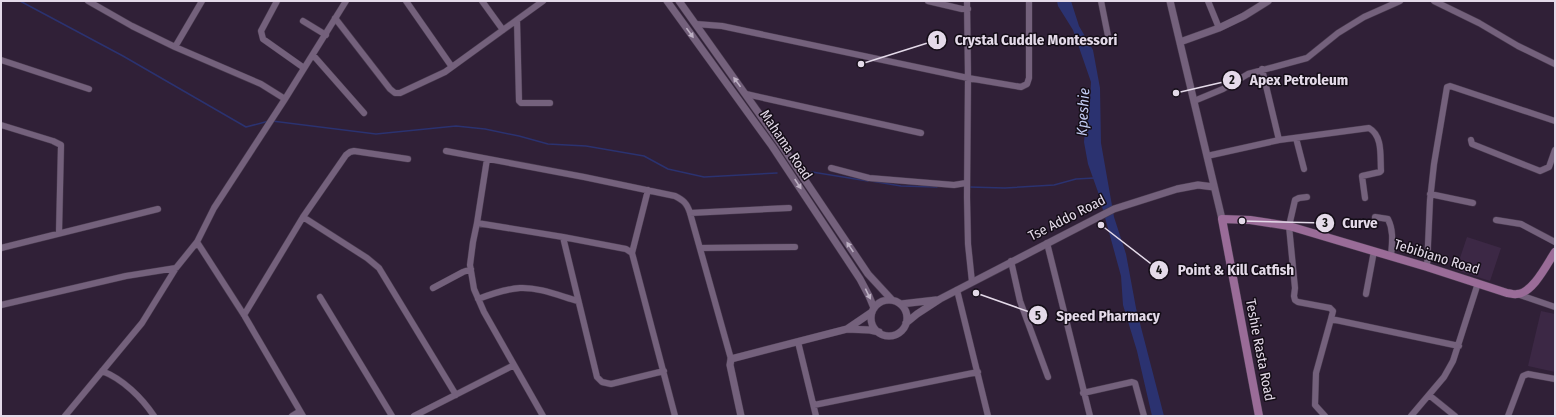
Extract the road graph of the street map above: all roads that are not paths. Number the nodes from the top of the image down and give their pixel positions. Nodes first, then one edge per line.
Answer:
1 (88, 1) edge
2 (202, 1) edge
3 (277, 1) edge
4 (346, 1) edge
5 (406, 1) edge
6 (482, 1) edge
7 (542, 1) edge
8 (667, 1) edge
9 (679, 1) edge
10 (928, 1) edge
11 (967, 1) edge
12 (1029, 1) edge
13 (1101, 1) edge
14 (1170, 1) edge
15 (1208, 1) edge
16 (1268, 1) edge
17 (1400, 1) edge
18 (1434, 1) edge
19 (968, 8) junction
20 (335, 18) junction
21 (517, 20) junction
22 (303, 21) dead end
23 (696, 24) junction
24 (1219, 28) junction
25 (503, 30) junction
26 (326, 34) junction
27 (1108, 36) dead end
28 (1180, 42) junction
29 (175, 47) junction
30 (312, 55) junction
31 (1, 60) edge
32 (1555, 64) edge
33 (452, 67) junction
34 (304, 68) junction
35 (1262, 69) junction
36 (968, 78) junction
37 (89, 89) dead end
38 (746, 94) junction
39 (285, 99) junction
40 (1194, 101) junction
41 (550, 103) dead end
42 (364, 113) dead end
43 (1555, 121) edge
44 (1, 125) edge
45 (921, 133) dead end
46 (1296, 138) junction
47 (1279, 140) junction
48 (1471, 140) dead end
49 (1555, 150) edge
50 (446, 151) dead end
51 (1207, 156) junction
52 (487, 158) junction
53 (408, 159) dead end
54 (831, 168) dead end
55 (1304, 169) dead end
56 (966, 184) junction
57 (1214, 187) junction
58 (648, 190) junction
59 (1430, 194) junction
60 (1307, 197) dead end
61 (1365, 198) dead end
62 (1473, 203) dead end
63 (789, 208) dead end
64 (158, 209) dead end
65 (690, 213) junction
66 (303, 217) junction
67 (1375, 217) dead end
68 (1222, 219) junction
69 (1496, 220) dead end
70 (477, 223) junction
71 (1289, 226) junction
72 (59, 233) junction
73 (563, 237) junction
74 (197, 242) junction
75 (1555, 242) edge
76 (1047, 243) junction
77 (795, 246) dead end
78 (1, 248) edge
79 (700, 248) junction
80 (1374, 251) junction
81 (1555, 252) edge
82 (632, 253) junction
83 (1391, 256) junction
84 (1011, 262) junction
85 (1427, 267) junction
86 (176, 268) junction
87 (471, 269) junction
88 (972, 282) junction
89 (1478, 283) junction
90 (434, 288) dead end
91 (957, 290) junction
92 (1366, 294) dead end
93 (1517, 294) junction
94 (320, 297) dead end
95 (478, 299) junction
96 (940, 299) junction
97 (892, 300) junction
98 (578, 301) junction
99 (901, 304) junction
100 (1, 305) edge
101 (1555, 307) edge
102 (873, 310) junction
103 (244, 315) junction
104 (1331, 320) junction
105 (906, 323) junction
106 (847, 329) junction
107 (879, 332) junction
108 (798, 342) junction
109 (1458, 346) junction
110 (731, 359) junction
111 (514, 365) junction
112 (102, 371) junction
113 (664, 371) junction
114 (978, 372) junction
115 (1048, 377) dead end
116 (1555, 379) edge
117 (1083, 393) junction
118 (456, 395) junction
119 (1429, 395) junction
120 (814, 405) junction
121 (302, 414) edge
122 (65, 416) edge
123 (154, 416) edge
124 (292, 416) edge
125 (392, 416) edge
126 (414, 416) edge
127 (543, 416) edge
128 (675, 416) edge
129 (741, 416) edge
130 (816, 416) edge
131 (988, 416) edge
132 (1090, 416) edge
133 (1144, 416) edge
134 (1259, 416) edge
135 (1325, 416) edge
136 (1410, 416) edge
137 (1455, 416) edge
138 (1508, 416) edge

1 - 29 street
2 - 29 street
3 - 34 street
4 - 20 street
5 - 33 street
6 - 25 street
7 - 21 street
8 -> 102 street, Mahama Road
9 - 23 street, Mahama Road
10 - 19 street
11 - 19 street
12 - 36 street
13 - 27 street
14 - 28 street
15 - 24 street
16 - 24 street
17 - 35 street
18 - 32 street
19 - 36 street
20 - 26 street
20 - 33 street
21 - 25 street
21 - 41 street
22 - 26 street
23 - 36 street
38 -> 23 street, Mahama Road
24 - 28 street
25 - 33 street
26 - 30 street
28 - 40 street
29 - 39 street
30 - 34 street
30 - 42 street
31 - 37 street
34 - 39 street
35 - 40 street
35 - 47 street
36 - 56 street
38 - 45 street
97 -> 38 street, Mahama Road
39 - 74 street
40 - 51 street
43 - 59 street
44 - 72 street
46 - 47 street
46 - 55 street
46 - 61 street
47 - 51 street
48 - 49 street
50 - 52 street
51 - 57 street
52 - 58 street
52 - 70 street
53 - 66 street
54 - 56 street
56 - 88 street
57 - 68 street
57 - 76 street, Tse Addo Road
58 - 65 street
58 - 82 street
59 - 62 street
59 - 85 street
60 - 71 street
63 - 65 street
64 - 72 street
65 - 79 street
66 - 103 street
66 - 118 street
67 - 83 street
68 - 71 main road, Tebibiano Road
68 - 134 main road, Teshie Rasta Road
69 - 75 street
70 - 73 street
70 - 87 street
71 - 80 main road, Tebibiano Road
71 - 104 street
72 - 78 street
73 - 82 street
73 - 98 street
74 - 86 street
74 - 103 street
76 - 84 street, Tse Addo Road
76 - 117 street
77 - 79 street
79 - 110 street
80 - 83 main road, Tebibiano Road
80 - 92 street
81 - 93 main road
82 - 113 street
83 - 85 main road, Tebibiano Road
84 - 88 street, Tse Addo Road
84 - 115 street
85 - 89 main road, Tebibiano Road
86 - 100 street
86 - 112 street
87 - 90 street
87 - 95 street
88 - 91 street, Tse Addo Road
89 - 93 main road, Tebibiano Road
89 - 109 street
91 - 96 street, Tse Addo Road
91 - 114 street
93 - 101 street
94 - 125 street
95 - 98 street
95 - 111 street
96 - 99 street, Tse Addo Road
96 - 105 street, Tse Addo Road
97 - 99 street
97 - 102 street
98 - 113 street
99 - 105 street
102 - 106 street
102 - 107 street
103 - 121 street
104 - 109 street
104 - 135 street
105 - 107 street
106 - 107 street
106 - 108 street
108 - 110 street
108 - 120 street
109 - 119 street
110 - 129 street
111 - 118 street
111 - 127 street
112 - 122 street
112 - 123 street
113 - 128 street
114 - 120 street
114 - 131 street
116 - 138 street
117 - 132 street
117 - 133 street
118 - 126 street
119 - 136 street
119 - 137 street
120 - 130 street
121 - 124 street

